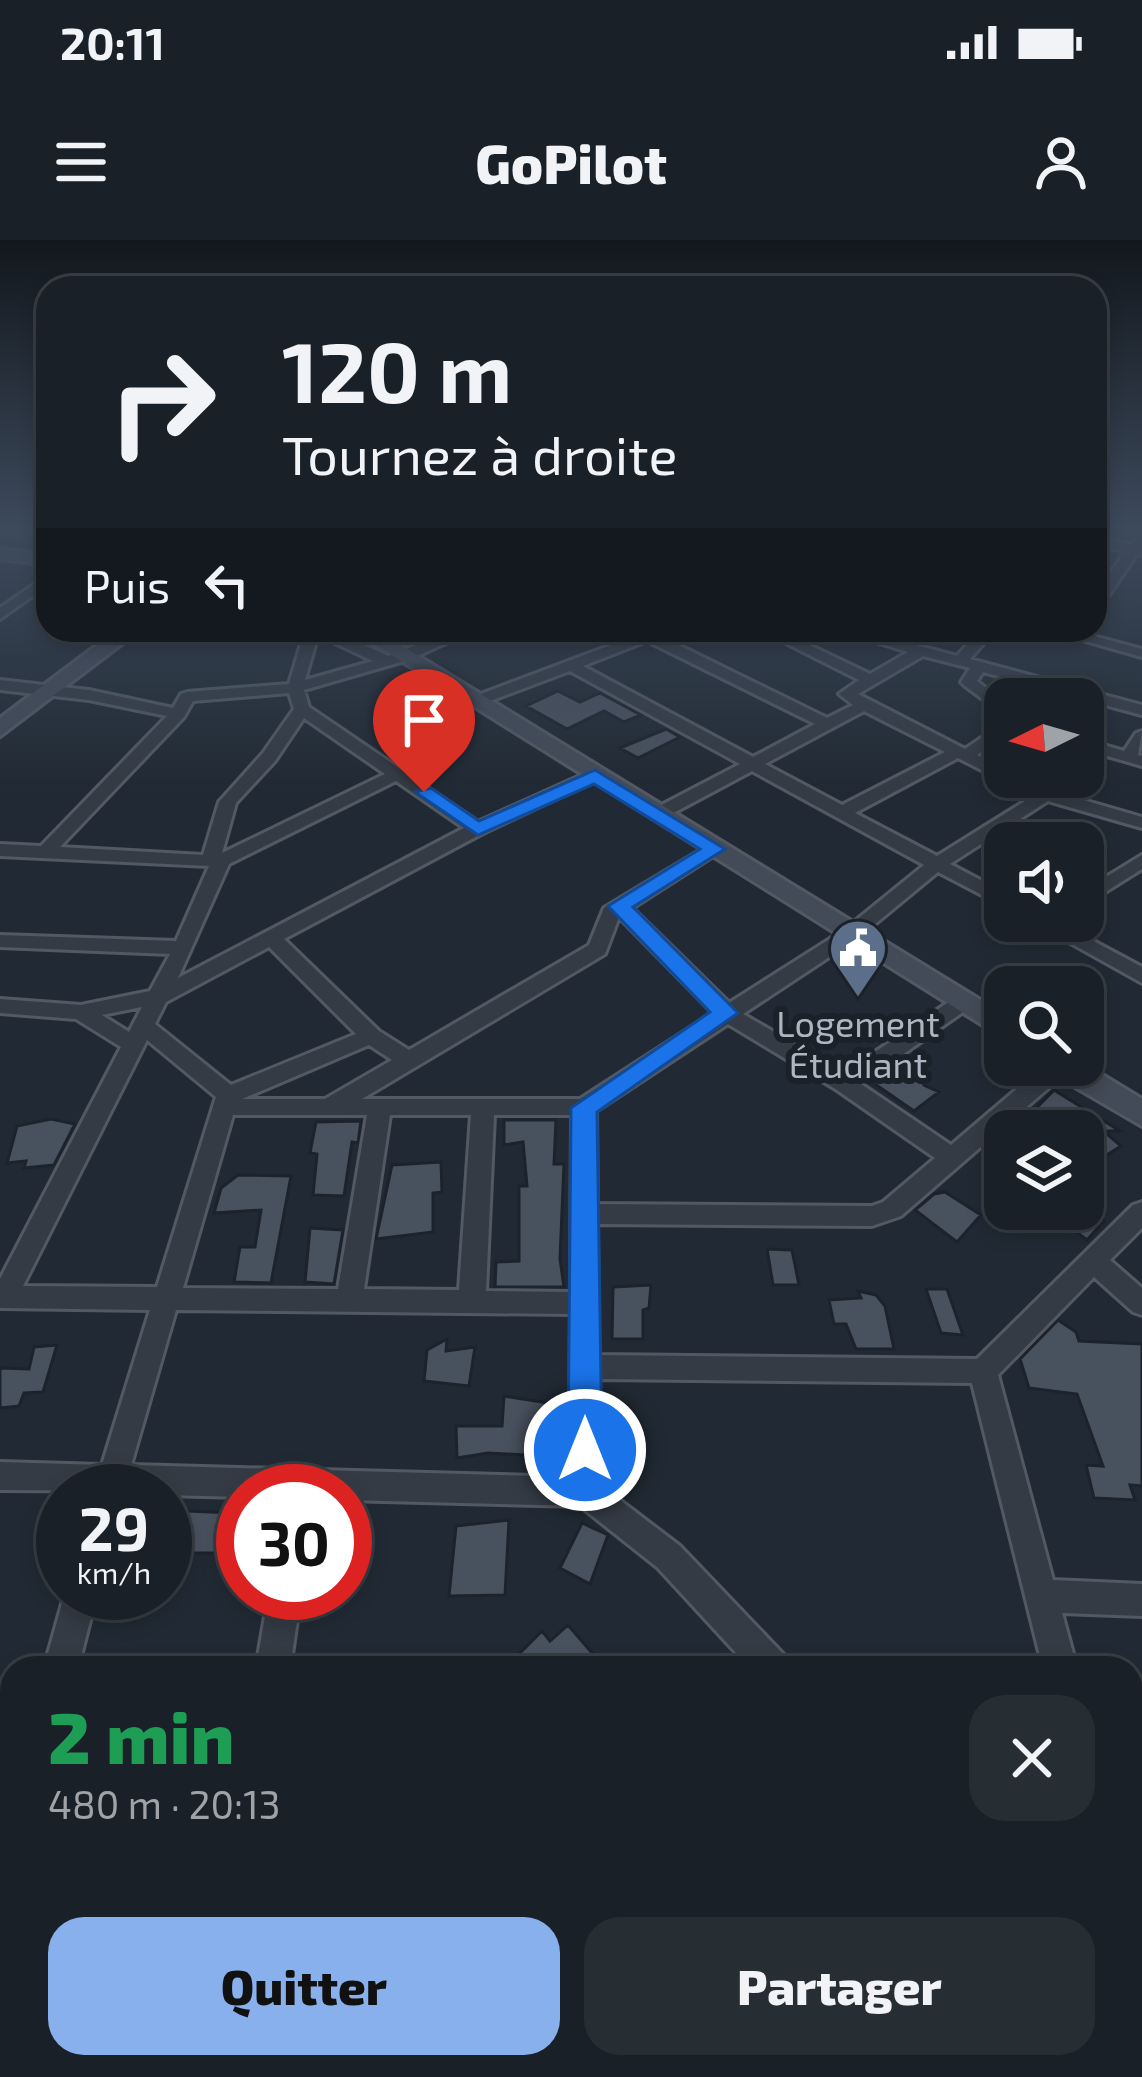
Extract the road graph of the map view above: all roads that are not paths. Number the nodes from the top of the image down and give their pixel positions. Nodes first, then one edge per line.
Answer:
1 (113, 642) edge
2 (311, 642) edge
3 (350, 642) edge
4 (377, 642) edge
5 (436, 642) edge
6 (635, 642) edge
7 (673, 642) edge
8 (791, 642) edge
9 (822, 642) edge
10 (891, 642) edge
11 (977, 642) edge
12 (1104, 642) edge
13 (808, 650) junction
14 (922, 650) junction
15 (1142, 653) edge
16 (396, 658) junction
17 (962, 659) junction
18 (980, 664) junction
19 (574, 668) junction
20 (868, 679) junction
21 (0, 685) edge
22 (296, 688) junction
23 (43, 692) junction
24 (984, 694) edge
25 (476, 701) junction
26 (864, 705) junction
27 (302, 709) junction
28 (1142, 710) edge
29 (178, 714) junction
30 (826, 724) junction
31 (0, 729) edge
32 (1142, 736) edge
33 (984, 740) edge
34 (1104, 749) edge
35 (961, 754) junction
36 (1135, 759) edge
37 (752, 762) junction
38 (984, 765) edge
39 (398, 774) junction
40 (595, 776) junction
41 (1041, 798) edge
42 (1056, 798) edge
43 (843, 812) junction
44 (658, 814) junction
45 (1142, 823) edge
46 (478, 829) junction
47 (715, 849) junction
48 (0, 850) edge
49 (49, 850) junction
50 (216, 861) junction
51 (937, 864) junction
52 (1136, 871) edge
53 (1104, 889) edge
54 (984, 890) edge
55 (619, 906) junction
56 (851, 934) junction
57 (269, 936) junction
58 (0, 941) edge
59 (1082, 942) edge
60 (183, 948) junction
61 (1142, 976) edge
62 (158, 997) junction
63 (963, 1002) junction
64 (0, 1006) edge
65 (81, 1012) junction
66 (726, 1013) junction
67 (984, 1016) edge
68 (138, 1035) junction
69 (371, 1036) junction
70 (408, 1060) junction
71 (845, 1084) junction
72 (1036, 1086) edge
73 (1097, 1086) edge
74 (228, 1101) junction
75 (329, 1107) junction
76 (380, 1107) junction
77 (483, 1108) junction
78 (584, 1108) junction
79 (1141, 1112) edge
80 (952, 1158) junction
81 (1142, 1212) edge
82 (584, 1214) junction
83 (1093, 1261) junction
84 (2, 1297) edge
85 (167, 1299) junction
86 (349, 1300) junction
87 (472, 1302) junction
88 (585, 1303) junction
89 (1142, 1304) edge
90 (585, 1367) junction
91 (983, 1371) junction
92 (116, 1464) edge
93 (0, 1476) edge
94 (36, 1479) edge
95 (372, 1487) edge
96 (585, 1492) junction
97 (1043, 1595) junction
98 (1142, 1600) edge
99 (74, 1620) edge
100 (281, 1620) edge
101 (64, 1656) edge
102 (275, 1656) edge
103 (762, 1656) edge
104 (1057, 1656) edge

1 - 23 main road
2 - 22 street
3 - 16 street
4 - 16 main road
5 - 16 street
6 - 19 street
7 - 30 street
8 - 13 street
9 - 13 street
10 - 14 street
11 - 17 street
12 - 15 street
13 - 20 street
14 - 17 street
14 - 20 street
16 - 22 street
16 - 25 main road
17 - 18 street
18 - 24 street
18 - 28 street
19 - 25 street
19 - 37 street
20 - 26 street
21 - 23 street
22 - 27 street
22 - 29 street
23 - 29 street
23 - 31 main road
25 - 40 main road
26 - 30 street
26 - 35 street
27 - 39 street
27 - 50 street
29 - 49 street
30 - 37 street
32 - 36 street
33 - 35 street
34 - 36 street
35 - 38 street
35 - 43 street
37 - 43 street
37 - 44 street
39 - 46 street
39 - 50 street
40 - 44 main road
40 - 46 street
41 - 51 street
42 - 45 street
43 - 51 street
44 - 47 main road
46 - 57 street
47 - 55 street
47 - 56 main road
48 - 49 street
49 - 50 street
50 - 60 street
51 - 54 street
51 - 56 street
52 - 53 street
55 - 66 street
55 - 70 street
56 - 63 main road
56 - 66 street
57 - 62 street
57 - 69 street
58 - 60 street
59 - 61 street
60 - 62 street
62 - 65 street
62 - 68 street
63 - 67 main road
63 - 71 street
64 - 65 street
65 - 68 street
66 - 71 street
66 - 78 street
68 - 74 street
68 - 84 street
69 - 70 street
69 - 74 street
70 - 75 street
71 - 80 street
72 - 80 street
73 - 79 main road
74 - 75 street
74 - 85 street
75 - 76 street
76 - 77 street
76 - 86 street
77 - 78 street
77 - 87 street
78 - 82 street
80 - 82 street
81 - 83 street
82 - 88 street
83 - 89 street
83 - 91 street
84 - 85 street
85 - 86 street
85 - 92 street
86 - 87 street
87 - 88 street
88 - 90 street
90 - 91 street
90 - 96 street
91 - 97 street
93 - 94 street
95 - 96 street
96 - 103 street
97 - 98 street
97 - 104 street
99 - 101 street
100 - 102 street

